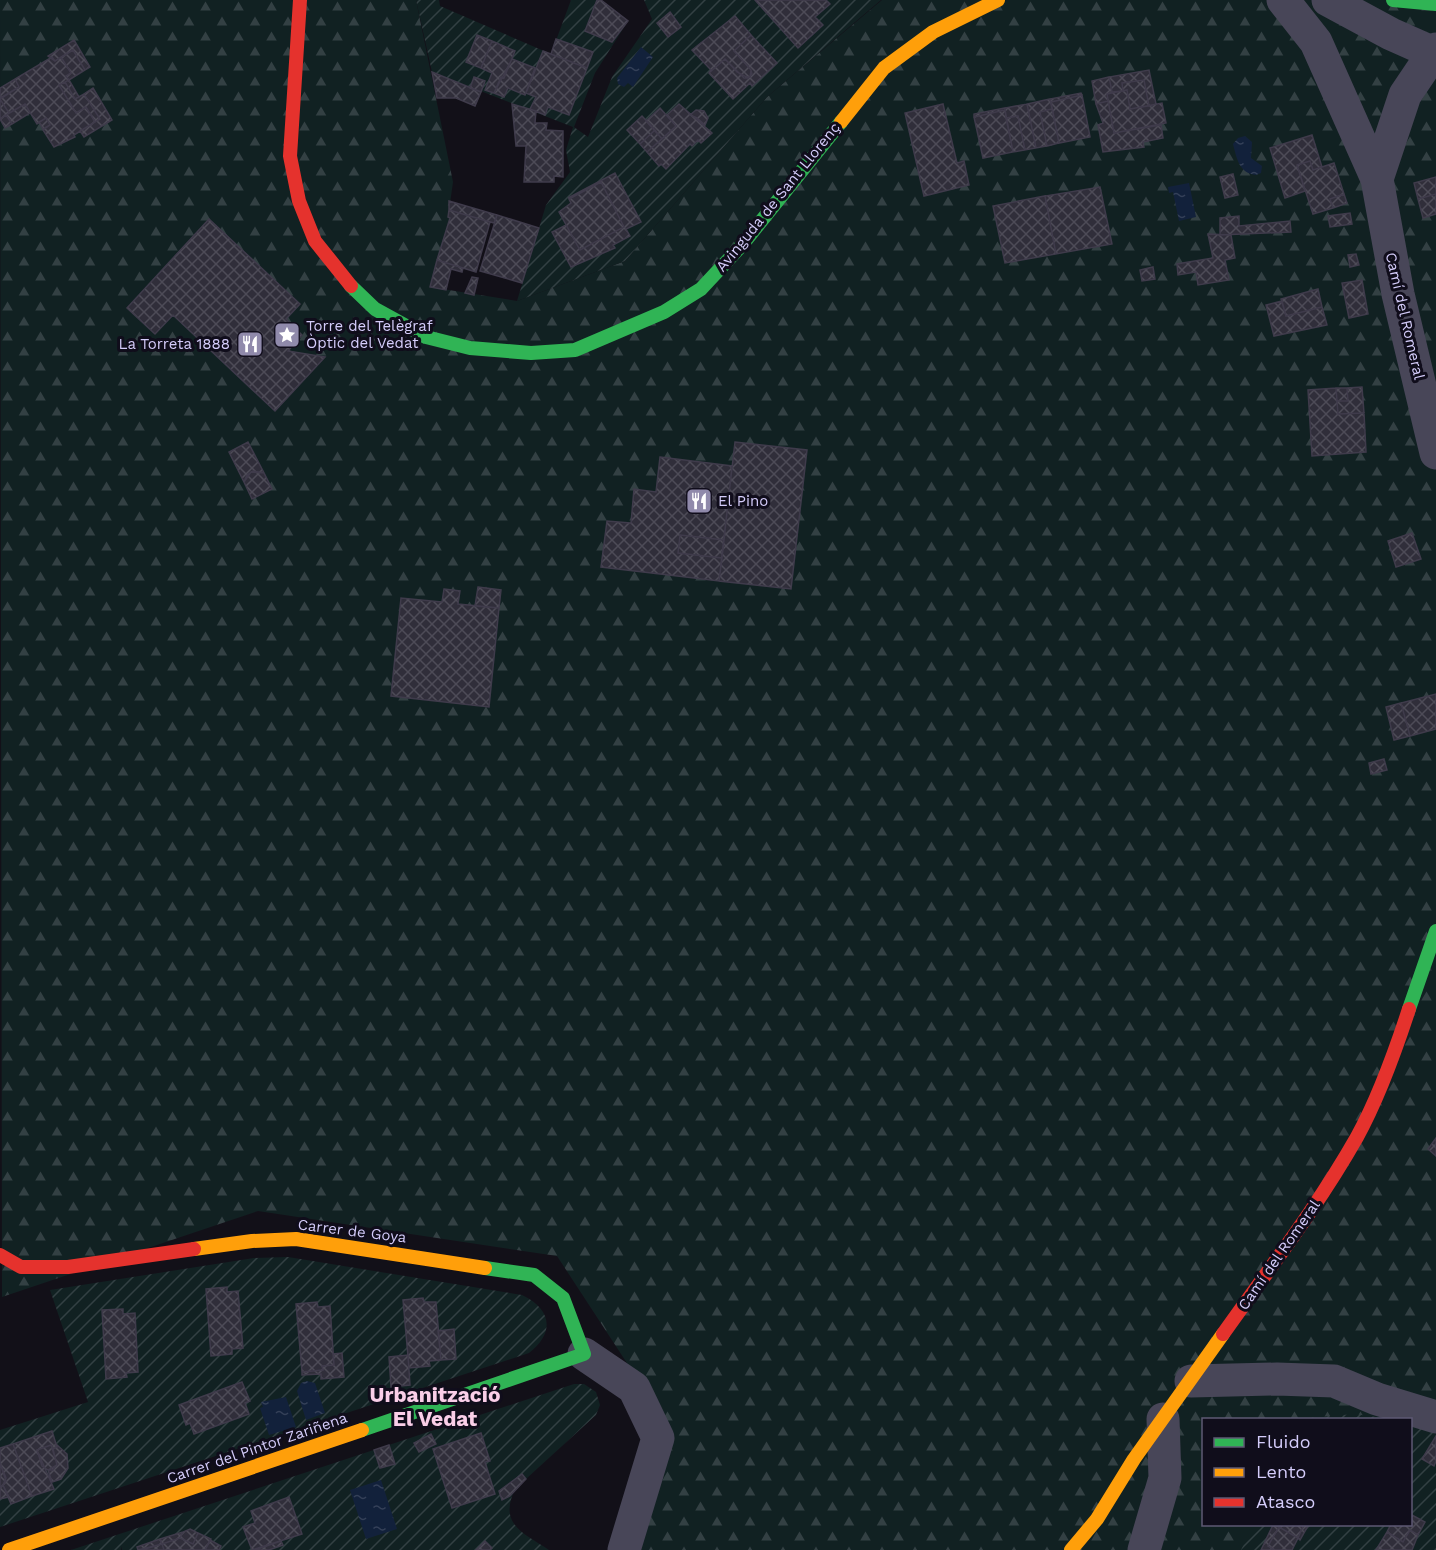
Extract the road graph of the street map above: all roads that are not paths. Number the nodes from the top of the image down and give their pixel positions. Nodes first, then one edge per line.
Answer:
1 (300, 0) edge
2 (998, 0) edge
3 (1283, 0) edge
4 (1328, 0) edge
5 (1393, 0) edge
6 (1436, 4) edge
7 (1435, 52) edge
8 (1377, 179) junction
9 (1436, 453) edge
10 (1436, 931) edge
11 (0, 1256) edge
12 (584, 1354) junction
13 (1191, 1381) junction
14 (1436, 1417) edge
15 (1163, 1419) junction
16 (9, 1550) edge
17 (624, 1550) edge
18 (1071, 1550) edge
19 (1144, 1550) edge

1 - 2 street, Avinguda de Sant Llorenç
3 - 8 street, Camí del Romeral
4 - 7 street
5 - 6 street
7 - 8 street, Camí del Romeral
8 - 9 street, Camí del Romeral
10 - 13 street, Camí del Romeral
11 - 12 street, Carrer de Goya
12 - 16 street, Carrer del Pintor Zariñena
12 - 17 street
13 - 14 street
13 - 15 street, Camí del Romeral
15 - 18 street, Camí del Romeral
15 - 19 street

